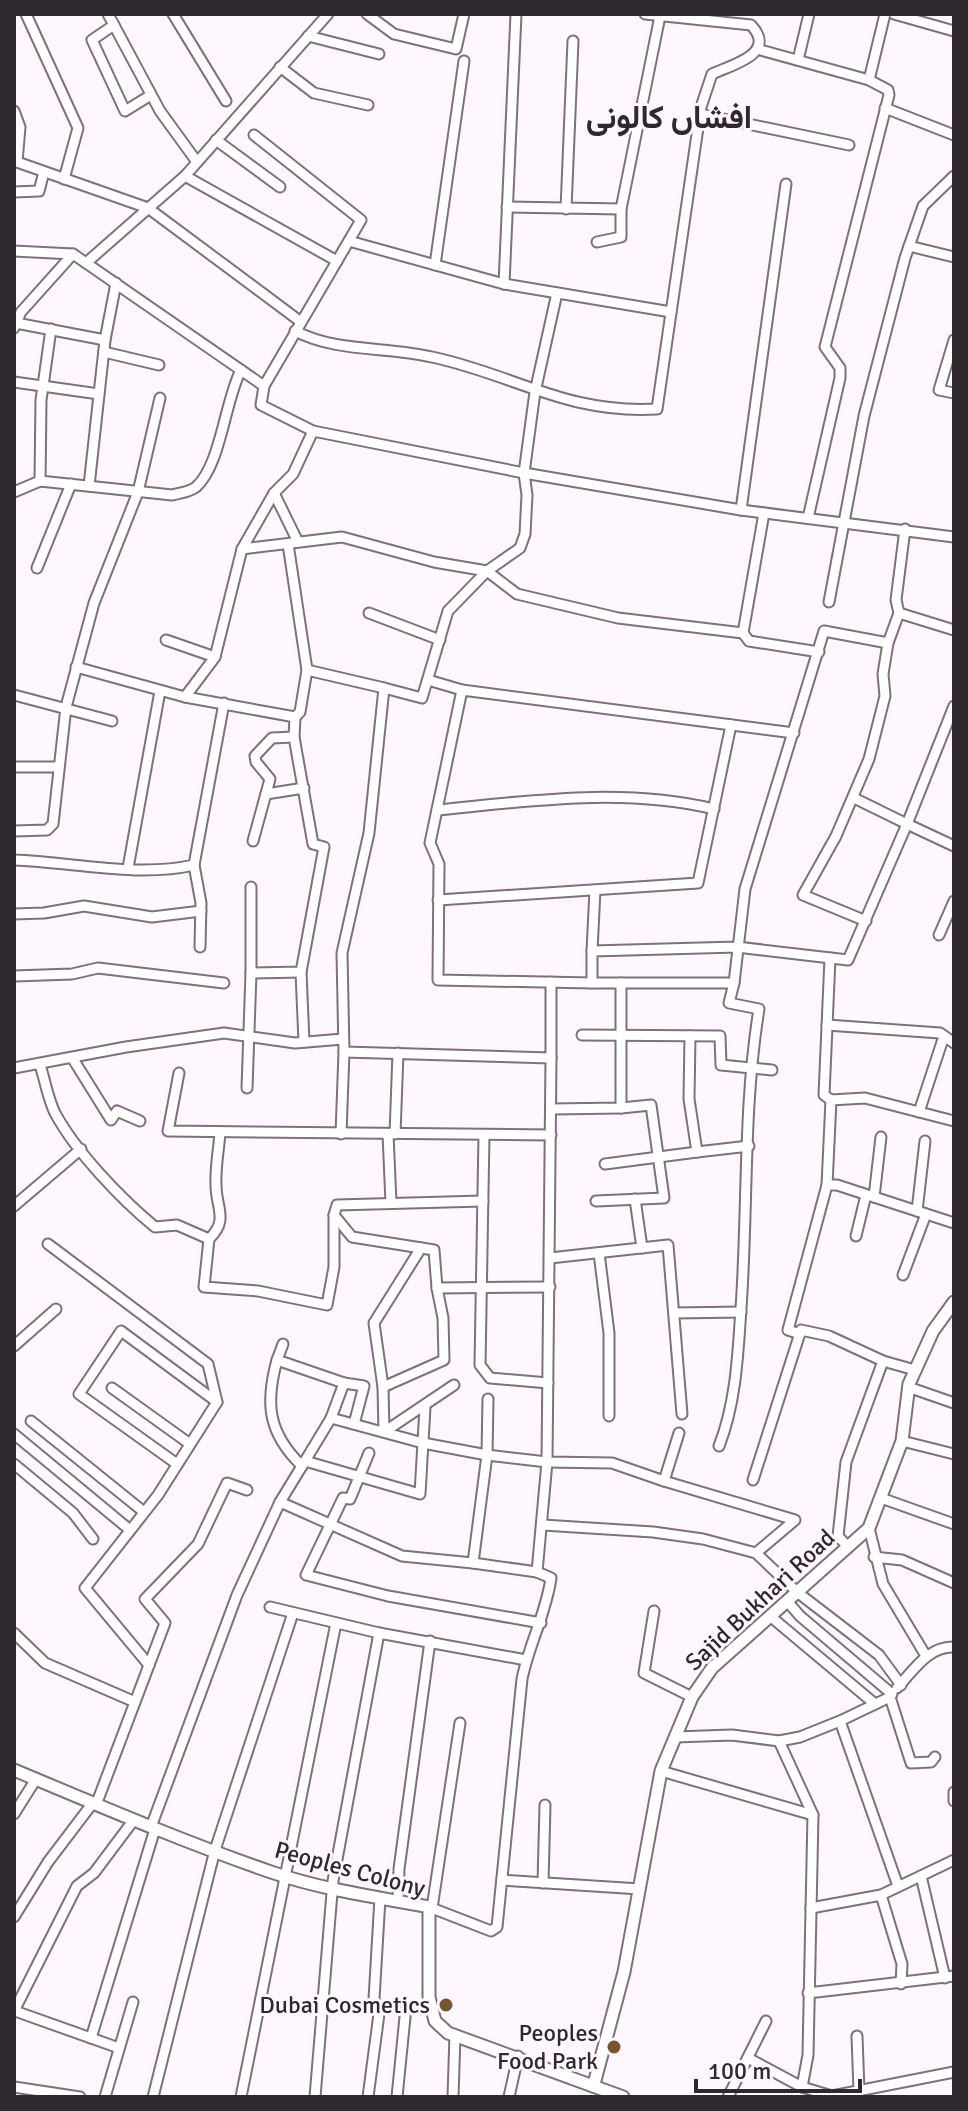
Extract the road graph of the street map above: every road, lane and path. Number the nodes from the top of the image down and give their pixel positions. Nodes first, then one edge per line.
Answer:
1 (26, 14) edge
2 (108, 14) edge
3 (173, 14) edge
4 (328, 14) edge
5 (367, 14) edge
6 (464, 14) edge
7 (516, 14) edge
8 (645, 14) edge
9 (809, 14) edge
10 (885, 14) edge
11 (894, 14) edge
12 (660, 16) edge
13 (114, 25) junction
14 (954, 31) edge
15 (308, 36) junction
16 (573, 41) dead end
17 (757, 49) junction
18 (379, 54) dead end
19 (798, 60) junction
20 (464, 61) dead end
21 (280, 67) junction
22 (869, 80) junction
23 (151, 95) junction
24 (226, 101) dead end
25 (368, 105) dead end
26 (885, 108) junction
27 (14, 111) edge
28 (700, 114) junction
29 (254, 135) dead end
30 (954, 135) edge
31 (216, 140) junction
32 (16, 145) edge
33 (849, 145) dead end
34 (197, 162) junction
35 (44, 172) junction
36 (185, 176) junction
37 (954, 176) edge
38 (64, 179) junction
39 (786, 184) dead end
40 (280, 187) dead end
41 (14, 192) edge
42 (507, 207) junction
43 (148, 208) junction
44 (566, 209) junction
45 (621, 209) junction
46 (349, 241) junction
47 (597, 242) dead end
48 (909, 246) junction
49 (14, 251) edge
50 (73, 254) junction
51 (954, 257) edge
52 (337, 261) junction
53 (86, 263) junction
54 (435, 265) junction
55 (116, 283) junction
56 (504, 284) junction
57 (557, 293) junction
58 (671, 312) junction
59 (16, 319) edge
60 (298, 327) junction
61 (51, 329) junction
62 (105, 340) junction
63 (954, 340) edge
64 (104, 352) junction
65 (159, 365) dead end
66 (241, 370) junction
67 (14, 382) edge
68 (43, 386) junction
69 (264, 386) junction
70 (535, 392) junction
71 (954, 393) edge
72 (99, 394) junction
73 (160, 398) dead end
74 (313, 431) junction
75 (524, 473) junction
76 (40, 481) junction
77 (71, 484) junction
78 (89, 486) junction
79 (14, 492) edge
80 (138, 492) junction
81 (274, 493) junction
82 (741, 510) junction
83 (764, 513) junction
84 (808, 518) junction
85 (843, 523) junction
86 (905, 529) junction
87 (954, 537) edge
88 (293, 543) junction
89 (242, 549) junction
90 (37, 568) dead end
91 (487, 571) junction
92 (829, 602) dead end
93 (369, 613) dead end
94 (899, 613) junction
95 (954, 630) edge
96 (743, 633) junction
97 (166, 640) dead end
98 (440, 640) junction
99 (888, 643) junction
100 (819, 652) junction
101 (215, 657) junction
102 (76, 667) junction
103 (307, 670) junction
104 (428, 680) junction
105 (384, 688) junction
106 (462, 690) junction
107 (160, 691) junction
108 (14, 695) edge
109 (185, 697) junction
110 (224, 703) junction
111 (66, 707) junction
112 (953, 710) edge
113 (295, 717) junction
114 (112, 721) dead end
115 (731, 725) junction
116 (794, 733) junction
117 (294, 737) junction
118 (14, 767) edge
119 (58, 767) junction
120 (304, 788) junction
121 (266, 794) junction
122 (854, 798) junction
123 (714, 809) junction
124 (437, 810) junction
125 (907, 824) junction
126 (14, 831) edge
127 (253, 841) dead end
128 (954, 846) edge
129 (14, 860) edge
130 (194, 865) junction
131 (128, 868) junction
132 (251, 887) dead end
133 (595, 890) junction
134 (438, 900) junction
135 (954, 901) edge
136 (201, 911) junction
137 (14, 914) edge
138 (866, 921) junction
139 (939, 935) dead end
140 (200, 947) dead end
141 (737, 947) junction
142 (592, 951) junction
143 (830, 958) junction
144 (301, 972) junction
145 (251, 973) junction
146 (14, 976) edge
147 (551, 982) junction
148 (224, 983) dead end
149 (592, 983) junction
150 (621, 983) junction
151 (734, 983) junction
152 (827, 1025) junction
153 (582, 1035) dead end
154 (621, 1035) junction
155 (248, 1036) junction
156 (690, 1036) junction
157 (944, 1036) junction
158 (343, 1039) junction
159 (304, 1042) junction
160 (954, 1043) edge
161 (344, 1052) junction
162 (398, 1053) junction
163 (551, 1058) junction
164 (73, 1059) junction
165 (40, 1065) junction
166 (14, 1068) edge
167 (749, 1068) junction
168 (772, 1070) dead end
169 (179, 1073) dead end
170 (247, 1088) dead end
171 (831, 1100) junction
172 (621, 1108) junction
173 (552, 1109) junction
174 (919, 1112) junction
175 (140, 1121) dead end
176 (954, 1121) edge
177 (220, 1132) junction
178 (341, 1134) junction
179 (391, 1134) junction
180 (484, 1135) junction
181 (551, 1135) junction
182 (881, 1137) dead end
183 (925, 1141) dead end
184 (749, 1146) junction
185 (81, 1149) junction
186 (697, 1152) junction
187 (659, 1157) junction
188 (605, 1164) dead end
189 (827, 1185) junction
190 (870, 1196) junction
191 (635, 1199) junction
192 (483, 1201) junction
193 (596, 1201) dead end
194 (391, 1203) junction
195 (14, 1206) edge
196 (921, 1212) junction
197 (334, 1215) junction
198 (954, 1223) edge
199 (856, 1236) dead end
200 (209, 1239) junction
201 (48, 1244) dead end
202 (421, 1248) junction
203 (642, 1248) junction
204 (599, 1253) junction
205 (550, 1258) junction
206 (903, 1275) dead end
207 (550, 1287) junction
208 (437, 1288) junction
209 (482, 1288) junction
210 (954, 1302) edge
211 (56, 1309) dead end
212 (741, 1312) junction
213 (675, 1313) junction
214 (800, 1334) junction
215 (283, 1344) dead end
216 (14, 1346) edge
217 (277, 1360) junction
218 (883, 1361) junction
219 (915, 1370) junction
220 (344, 1383) junction
221 (548, 1383) junction
222 (454, 1385) dead end
223 (383, 1387) junction
224 (908, 1387) junction
225 (112, 1388) dead end
226 (488, 1399) dead end
227 (217, 1402) junction
228 (954, 1403) edge
229 (425, 1407) junction
230 (682, 1414) dead end
231 (609, 1416) dead end
232 (331, 1418) junction
233 (31, 1421) dead end
234 (354, 1424) junction
235 (384, 1432) junction
236 (679, 1433) dead end
237 (14, 1434) edge
238 (902, 1441) junction
239 (423, 1443) junction
240 (190, 1444) junction
241 (719, 1446) dead end
242 (369, 1453) dead end
243 (954, 1454) edge
244 (487, 1455) junction
245 (547, 1462) junction
246 (14, 1464) edge
247 (177, 1464) junction
248 (303, 1464) junction
249 (360, 1476) junction
250 (753, 1480) dead end
251 (664, 1481) junction
252 (247, 1490) dead end
253 (881, 1498) junction
254 (280, 1502) junction
255 (144, 1512) junction
256 (954, 1524) edge
257 (330, 1525) junction
258 (543, 1525) junction
259 (869, 1528) junction
260 (130, 1530) junction
261 (93, 1539) dead end
262 (848, 1547) junction
263 (756, 1553) junction
264 (874, 1557) junction
265 (473, 1563) junction
266 (537, 1572) junction
267 (954, 1583) edge
268 (792, 1596) junction
269 (270, 1607) dead end
270 (654, 1611) dead end
271 (293, 1613) junction
272 (770, 1616) junction
273 (336, 1623) junction
274 (541, 1623) junction
275 (14, 1633) edge
276 (379, 1633) junction
277 (430, 1641) junction
278 (954, 1647) edge
279 (926, 1656) junction
280 (526, 1660) junction
281 (149, 1665) junction
282 (901, 1685) junction
283 (891, 1696) junction
284 (692, 1697) junction
285 (135, 1702) junction
286 (875, 1704) junction
287 (840, 1721) junction
288 (460, 1723) dead end
289 (675, 1737) junction
290 (779, 1741) junction
291 (935, 1757) dead end
292 (14, 1770) edge
293 (661, 1771) junction
294 (36, 1779) junction
295 (954, 1792) edge
296 (954, 1801) edge
297 (94, 1804) junction
298 (545, 1805) dead end
299 (14, 1814) edge
300 (813, 1815) junction
301 (133, 1821) junction
302 (153, 1828) junction
303 (215, 1850) junction
304 (954, 1860) edge
305 (285, 1876) junction
306 (921, 1876) junction
307 (502, 1880) junction
308 (543, 1883) junction
309 (898, 1886) junction
310 (334, 1889) junction
311 (640, 1889) junction
312 (881, 1895) junction
313 (380, 1898) junction
314 (398, 1901) junction
315 (430, 1908) junction
316 (811, 1908) junction
317 (14, 1917) edge
318 (949, 1977) edge
319 (901, 1984) junction
320 (808, 1993) junction
321 (133, 2002) dead end
322 (432, 2010) junction
323 (15, 2011) edge
324 (766, 2021) dead end
325 (455, 2035) junction
326 (857, 2036) dead end
327 (91, 2038) junction
328 (119, 2048) junction
329 (518, 2056) junction
330 (748, 2058) junction
331 (954, 2072) edge
332 (594, 2084) junction
333 (14, 2087) edge
334 (802, 2087) junction
335 (859, 2091) junction
336 (832, 2096) edge
337 (80, 2097) edge
338 (105, 2097) edge
339 (153, 2097) edge
340 (241, 2097) edge
341 (315, 2097) edge
342 (368, 2097) edge
343 (397, 2097) edge
344 (453, 2097) edge
345 (509, 2097) edge
346 (623, 2097) edge
347 (728, 2097) edge

1 - 38 street
2 - 13 street
3 - 24 street
4 - 15 street
5 - 6 street
7 - 42 street
8 - 12 street
9 - 19 street
10 - 22 street
11 - 14 street
12 - 17 street
12 - 45 street
13 - 23 street
13 - 23 street
15 - 18 street
15 - 21 street
16 - 44 street
17 - 19 street
17 - 28 street
19 - 22 street
20 - 54 street
21 - 25 street
21 - 31 street
22 - 26 street
23 - 34 street
26 - 30 street
26 - 84 street
27 - 32 street
28 - 33 street
28 - 58 street
29 - 46 street
31 - 34 street
31 - 40 street
32 - 35 street
34 - 36 street
35 - 38 street
35 - 41 street
36 - 43 street
36 - 52 street
37 - 48 street
38 - 43 street
39 - 82 street
42 - 44 street
42 - 56 street
43 - 53 street
43 - 60 street
44 - 45 street
45 - 47 street
46 - 52 street
46 - 54 street
48 - 51 street
48 - 85 street
49 - 50 street
50 - 53 street
50 - 59 street
52 - 60 street
53 - 55 street
54 - 56 street
55 - 62 street
55 - 66 street
56 - 57 street
57 - 58 street
57 - 70 street
58 - 70 street
59 - 61 street
60 - 69 street
60 - 70 street
61 - 62 street
61 - 68 street
62 - 64 street
63 - 71 street
64 - 65 street
64 - 72 street
66 - 69 street
66 - 80 street
67 - 68 street
68 - 72 street
68 - 76 street
69 - 74 street
70 - 75 street
72 - 78 street
73 - 80 street
74 - 75 street
74 - 81 street
75 - 82 street
75 - 91 street
76 - 77 street
76 - 79 street
77 - 78 street
77 - 90 street
78 - 80 street
80 - 102 street
81 - 88 street
81 - 89 street
82 - 83 street
83 - 84 street
83 - 96 street
84 - 85 street
85 - 86 street
85 - 92 street
86 - 87 street
86 - 94 street
88 - 89 street
88 - 91 street
88 - 103 street
89 - 101 street
91 - 96 street
91 - 98 street
93 - 98 street
94 - 95 street
94 - 99 street
96 - 100 street
97 - 101 street
98 - 104 street
99 - 100 street
99 - 122 street
100 - 116 street
101 - 109 street
102 - 107 street
102 - 111 street
103 - 105 street
103 - 113 street
104 - 105 street
104 - 106 street
105 - 158 street
106 - 115 street
106 - 124 street
107 - 109 street
107 - 131 street
108 - 111 street
109 - 110 street
110 - 113 street
110 - 130 street
111 - 114 street
111 - 119 street
112 - 125 street
113 - 117 street
115 - 116 street
115 - 123 street
116 - 141 street
117 - 120 street
117 - 121 street
118 - 119 street
119 - 126 street
120 - 121 street
120 - 144 street
121 - 127 street
122 - 125 street
122 - 138 street
123 - 124 street
123 - 133 street
124 - 134 street
125 - 128 street
125 - 138 street
129 - 131 street
130 - 131 street
130 - 136 street
132 - 145 street
133 - 134 street
133 - 142 street
134 - 147 street
135 - 139 street
136 - 137 street
136 - 140 street
138 - 143 street
141 - 142 street
141 - 143 street
141 - 151 street
142 - 149 street
143 - 152 street
144 - 145 street
144 - 159 street
145 - 155 street
146 - 148 street
147 - 149 street
147 - 163 street
149 - 150 street
150 - 151 street
150 - 154 street
151 - 167 street
152 - 157 street
152 - 171 street
153 - 154 street
154 - 156 street
154 - 172 street
155 - 159 street
155 - 164 street
155 - 170 street
156 - 167 street
156 - 186 street
157 - 160 street
157 - 174 street
158 - 159 street
158 - 161 street
161 - 162 street
161 - 178 street
162 - 163 street
162 - 179 street
163 - 173 street
164 - 165 street
164 - 175 street
165 - 166 street
165 - 185 street
167 - 168 street
167 - 184 street
169 - 177 street
171 - 174 street
171 - 189 street
172 - 173 street
172 - 187 street
173 - 181 street
174 - 176 street
177 - 178 street
177 - 200 street
178 - 179 street
179 - 180 street
179 - 194 street
180 - 181 street
180 - 192 street
181 - 205 street
182 - 190 street
183 - 196 street
184 - 186 street
184 - 212 street
185 - 195 street
185 - 200 street
186 - 187 street
187 - 188 street
187 - 191 street
189 - 190 street
189 - 214 street
190 - 196 street
190 - 199 street
191 - 193 street
191 - 203 street
192 - 194 street
192 - 209 street
194 - 197 street
196 - 198 street
196 - 206 street
197 - 200 street
197 - 202 street
201 - 227 street
202 - 208 street
202 - 223 street
203 - 204 street
203 - 213 street
204 - 205 street
204 - 231 street
205 - 207 street
207 - 209 street
207 - 221 street
208 - 209 street
208 - 223 street
209 - 221 street
210 - 219 street, Sajid Bukhari Road
211 - 216 street
212 - 213 street
212 - 241 street
213 - 230 street
214 - 218 street
214 - 250 street
215 - 217 street
217 - 220 street
217 - 248 street
218 - 219 street
218 - 262 street
219 - 224 street, Sajid Bukhari Road
220 - 232 street
220 - 234 street
221 - 245 street
222 - 229 street
223 - 235 street
224 - 228 street
224 - 238 street, Sajid Bukhari Road
225 - 240 street
226 - 244 street
227 - 240 street
227 - 247 street
229 - 235 street
229 - 239 street
232 - 234 street
232 - 248 street
233 - 255 street
234 - 235 street
235 - 239 street
236 - 251 street
237 - 260 street
238 - 243 street
238 - 253 street, Sajid Bukhari Road
239 - 244 street
239 - 249 street
240 - 247 street
242 - 249 street
244 - 245 street
244 - 265 street
245 - 251 street
245 - 258 street
246 - 261 street
247 - 255 street
248 - 249 street
248 - 254 street
249 - 257 street
251 - 263 street
252 - 281 street
253 - 256 street
253 - 259 street, Sajid Bukhari Road
254 - 257 street
254 - 302 street
255 - 260 street
257 - 265 street
257 - 274 street
258 - 263 street
258 - 266 street
259 - 262 street, Sajid Bukhari Road
259 - 264 street
260 - 281 street
262 - 268 street, Sajid Bukhari Road
263 - 268 street
264 - 267 street
264 - 279 street
265 - 266 street
266 - 274 street
268 - 272 street, Sajid Bukhari Road
268 - 282 street
268 - 283 street
269 - 271 street
270 - 284 street
271 - 273 street
271 - 303 street
272 - 284 street, Sajid Bukhari Road
272 - 286 street
273 - 276 street
273 - 305 street
274 - 280 street
275 - 285 street
276 - 277 street
276 - 310 street
277 - 280 street
277 - 314 street
278 - 279 street
279 - 282 street
280 - 307 street
281 - 285 street
282 - 283 street
283 - 286 street
283 - 291 street
284 - 289 street, Sajid Bukhari Road
285 - 297 street
286 - 287 street
287 - 290 street
287 - 309 street
288 - 315 street
289 - 290 street
289 - 293 street, Sajid Bukhari Road
290 - 300 street
292 - 294 street, Peoples Colony
293 - 300 street
293 - 311 street, Sajid Bukhari Road
294 - 297 street, Peoples Colony
294 - 299 street
295 - 296 street
297 - 301 street, Peoples Colony
297 - 317 street
298 - 308 street
300 - 316 street
301 - 302 street, Peoples Colony
301 - 323 street
302 - 303 street, Peoples Colony
302 - 327 street
303 - 305 street, Peoples Colony
303 - 339 street
304 - 306 street
305 - 310 street, Peoples Colony
305 - 340 street
306 - 309 street
306 - 318 street
307 - 308 street
307 - 315 street
308 - 311 street
309 - 312 street
310 - 313 street, Peoples Colony
310 - 341 street
311 - 332 street, Sajid Bukhari Road
312 - 316 street
312 - 319 street
313 - 314 street, Peoples Colony
313 - 342 street
314 - 315 street, Peoples Colony
315 - 322 street, Peoples Colony
316 - 320 street
318 - 319 street
319 - 320 street
320 - 334 street
321 - 328 street
322 - 325 street
322 - 343 street
323 - 327 street
324 - 330 street
325 - 329 street
325 - 344 street
326 - 335 street
327 - 328 street
328 - 338 street
329 - 332 street
329 - 345 street
330 - 334 street
330 - 347 street
331 - 335 street
332 - 346 street
333 - 337 street
334 - 336 street
335 - 336 street

